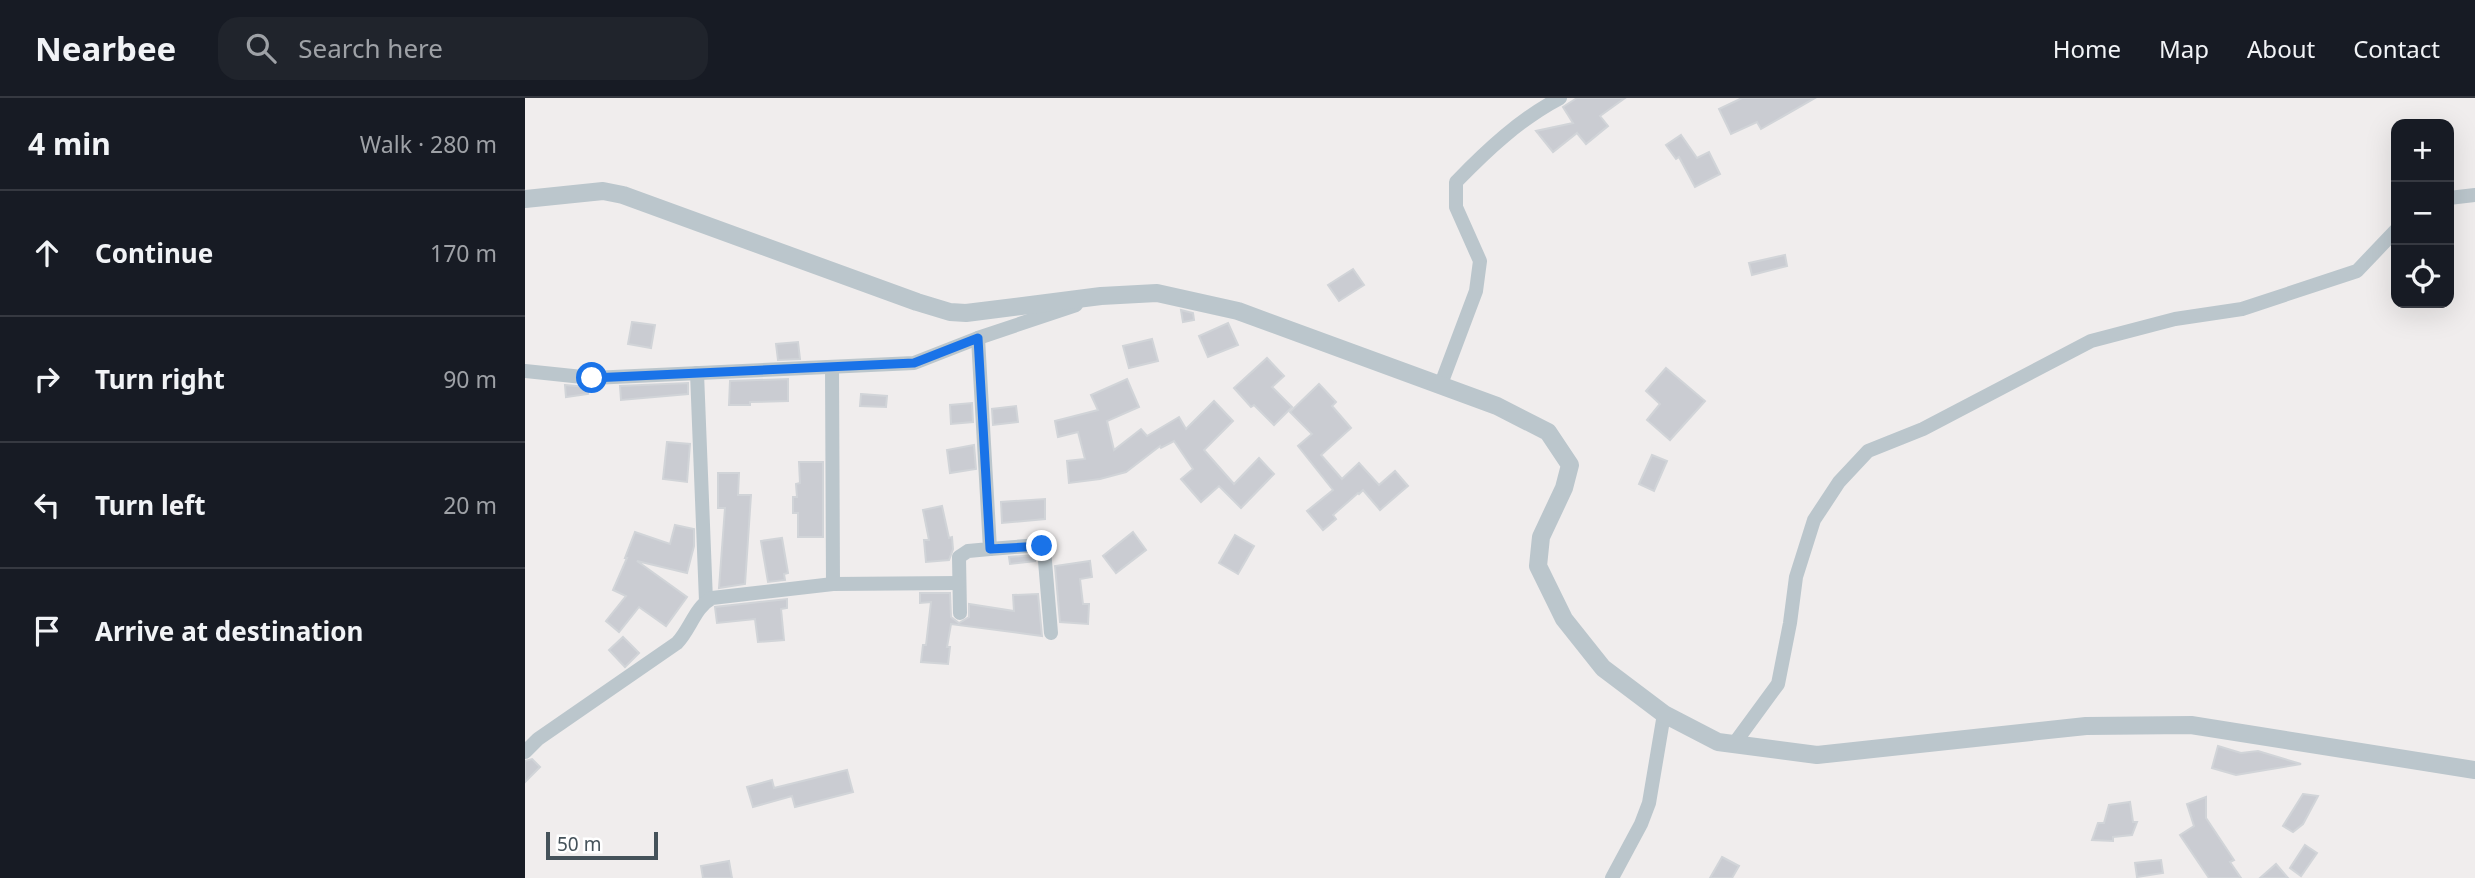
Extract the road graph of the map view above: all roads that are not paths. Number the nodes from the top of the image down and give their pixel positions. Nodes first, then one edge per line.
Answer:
1 (1560, 98) edge
2 (2475, 195) edge
3 (2454, 197) edge
4 (525, 199) edge
5 (2391, 235) edge
6 (1101, 296) junction
7 (978, 338) junction
8 (832, 367) junction
9 (525, 371) edge
10 (697, 373) junction
11 (1441, 384) junction
12 (990, 549) junction
13 (958, 583) junction
14 (833, 584) junction
15 (706, 601) junction
16 (960, 613) dead end
17 (1051, 633) dead end
18 (1664, 714) junction
19 (1734, 744) junction
20 (525, 752) edge
21 (2475, 770) edge
22 (1612, 878) edge

1 - 11 street
2 - 3 street
4 - 6 street
5 - 19 street
6 - 7 street
6 - 11 street
7 - 8 street
7 - 12 street
8 - 10 street
8 - 14 street
9 - 10 street
10 - 15 street
11 - 18 street
12 - 13 street
12 - 17 street
13 - 14 street
13 - 16 street
14 - 15 street
15 - 20 street
18 - 19 street
18 - 22 street
19 - 21 street

